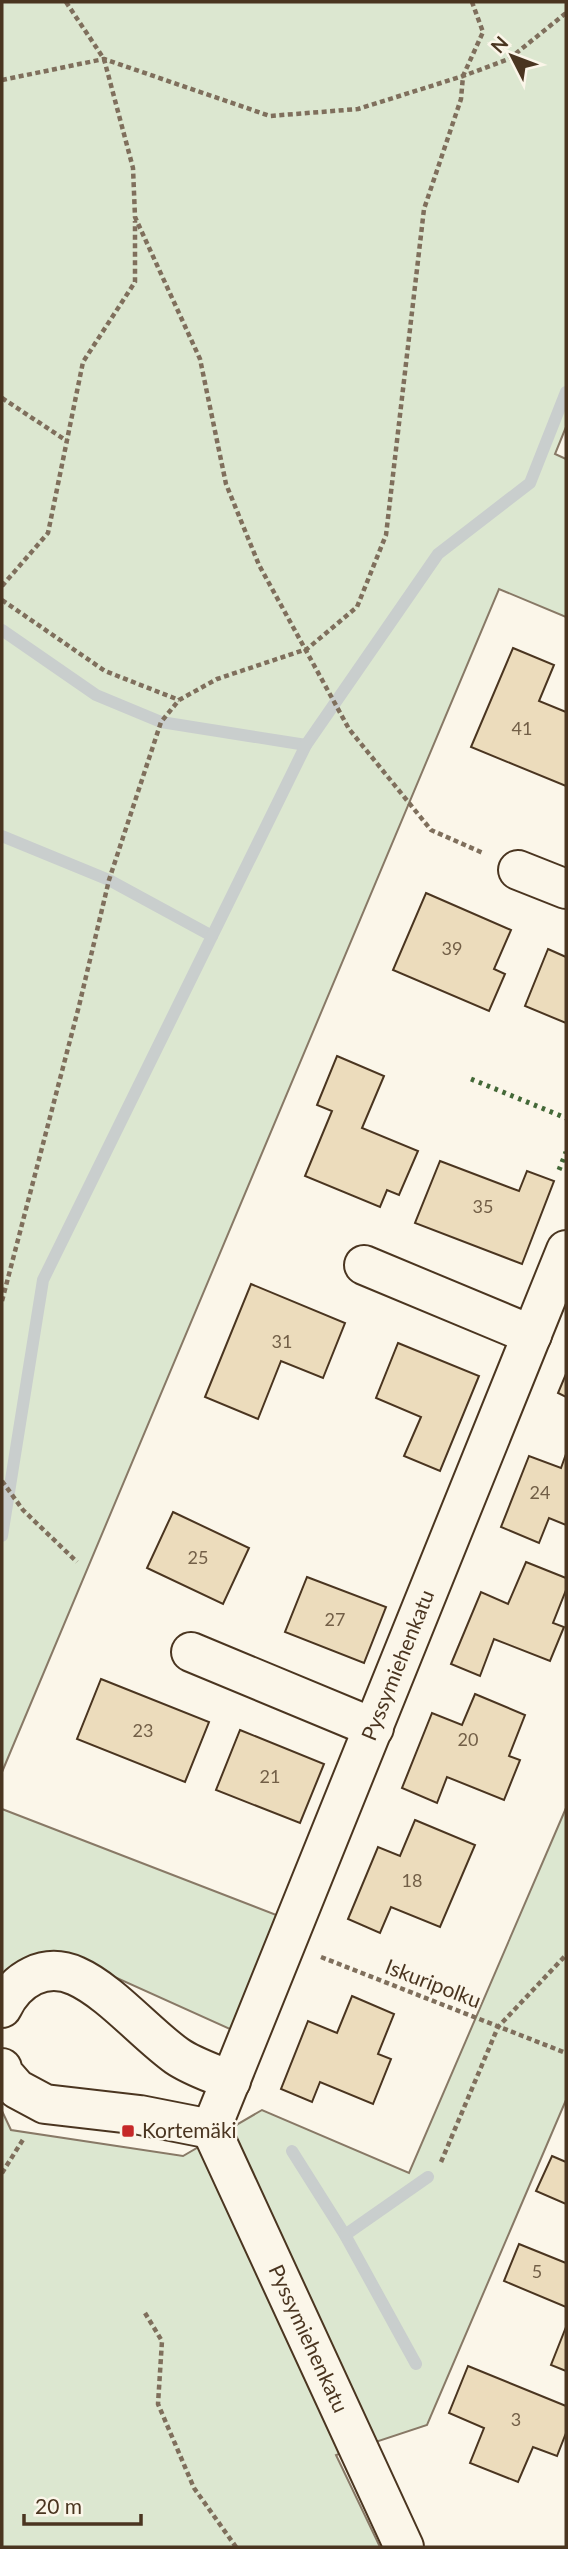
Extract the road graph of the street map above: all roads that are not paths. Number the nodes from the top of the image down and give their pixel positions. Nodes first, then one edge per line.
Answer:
1 (518, 870) road end
2 (566, 889) edge
3 (566, 1250) edge
4 (364, 1265) dead end
5 (532, 1335) junction
6 (191, 1652) dead end
7 (374, 1728) junction
8 (2, 2008) edge
9 (2, 2068) edge
10 (231, 2081) junction
11 (211, 2129) junction
12 (404, 2547) edge

1 - 2 street
3 - 5 street, Pyssymiehenkatu
4 - 5 street
5 - 7 street, Pyssymiehenkatu
6 - 7 street
7 - 10 street, Pyssymiehenkatu
8 - 10 street
9 - 11 street
10 - 11 street, Pyssymiehenkatu
11 - 12 street, Pyssymiehenkatu

